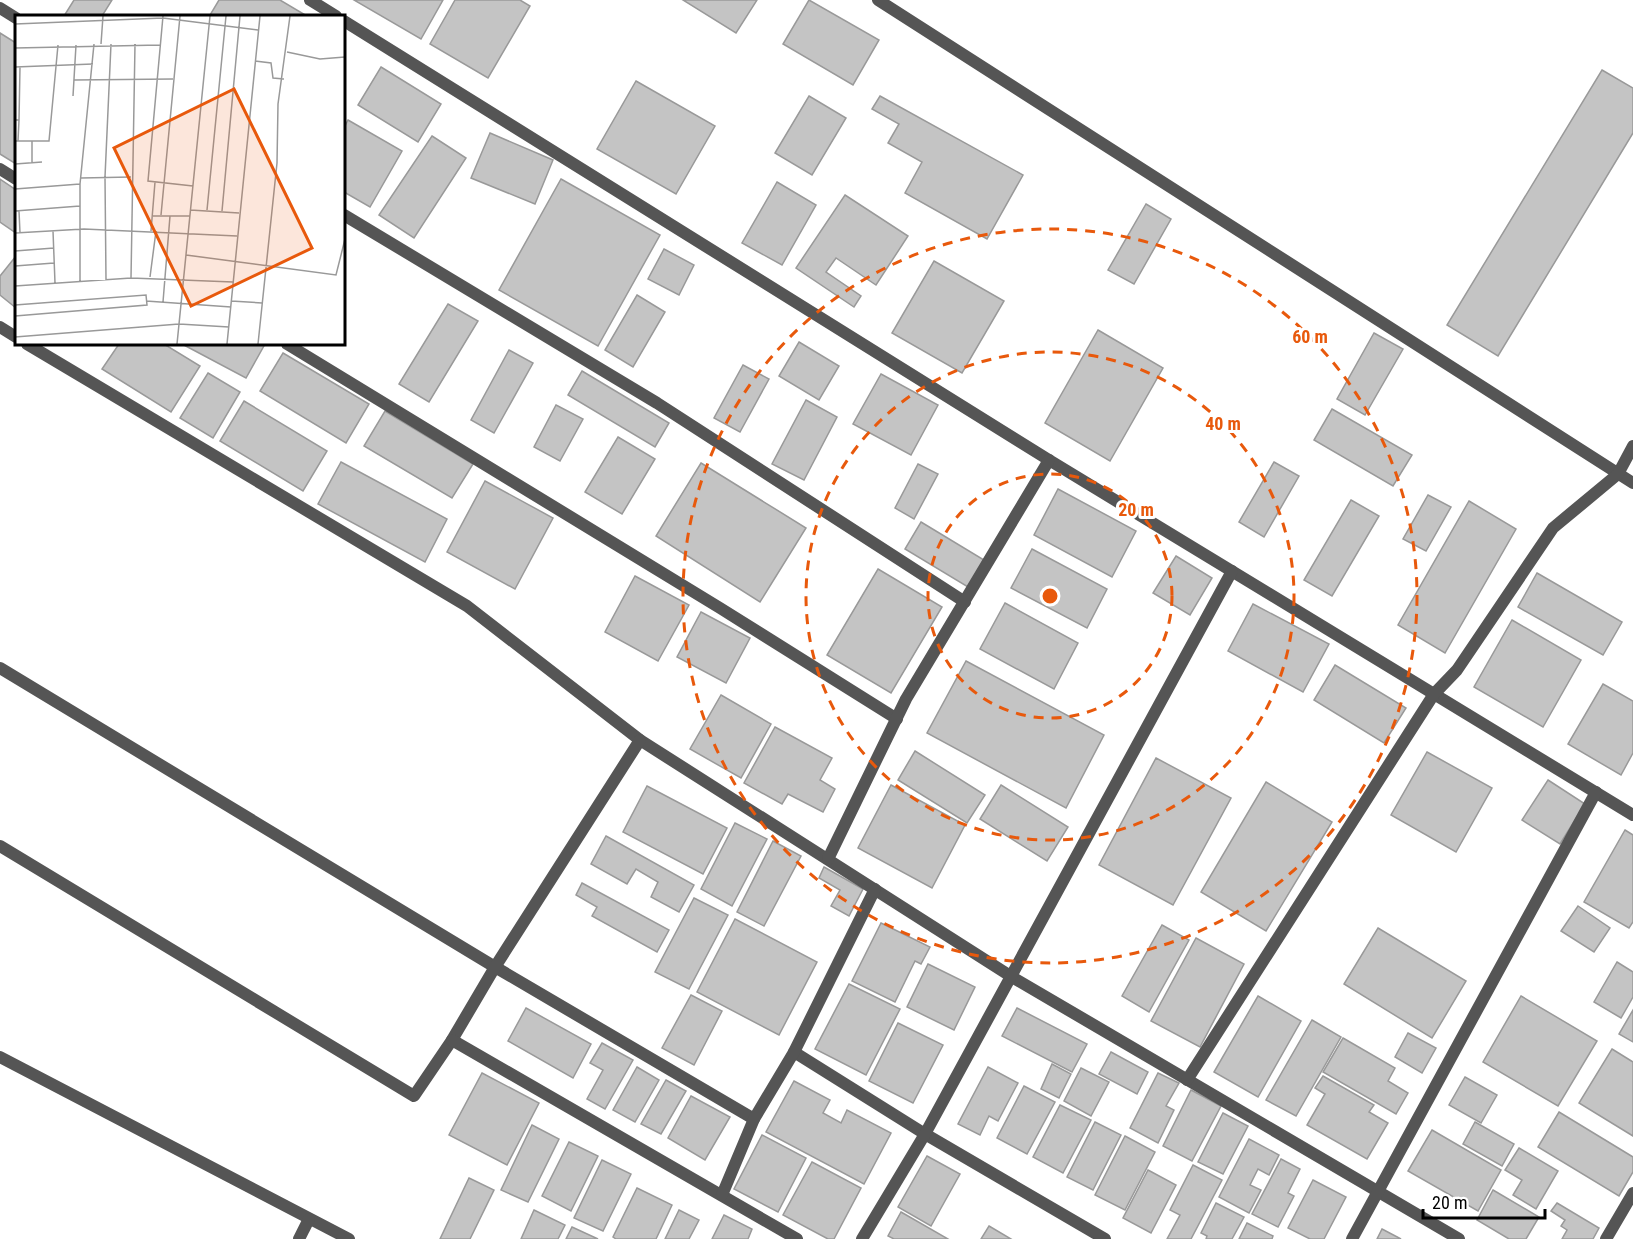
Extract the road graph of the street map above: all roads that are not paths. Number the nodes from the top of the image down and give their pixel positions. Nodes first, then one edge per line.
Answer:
1 (310, 0) edge
2 (878, 0) edge
3 (0, 8) edge
4 (334, 15) edge
5 (15, 17) edge
6 (345, 22) edge
7 (0, 169) edge
8 (15, 178) edge
9 (345, 216) edge
10 (0, 327) edge
11 (15, 336) edge
12 (29, 345) edge
13 (289, 345) edge
14 (1633, 446) edge
15 (1049, 460) junction
16 (1618, 474) junction
17 (1633, 483) edge
18 (1232, 571) junction
19 (965, 602) junction
20 (0, 668) edge
21 (1434, 694) junction
22 (897, 718) junction
23 (640, 740) junction
24 (1596, 792) junction
25 (1633, 815) edge
26 (0, 846) edge
27 (828, 859) junction
28 (875, 889) junction
29 (495, 967) junction
30 (1012, 977) junction
31 (452, 1040) junction
32 (794, 1052) junction
33 (0, 1057) edge
34 (1187, 1080) junction
35 (754, 1119) junction
36 (925, 1134) junction
37 (1378, 1191) junction
38 (1633, 1193) edge
39 (722, 1195) junction
40 (309, 1219) junction
41 (866, 1237) edge
42 (299, 1239) edge
43 (349, 1239) edge
44 (797, 1239) edge
45 (1105, 1239) edge
46 (1352, 1239) edge
47 (1459, 1239) edge
48 (1606, 1239) edge

1 - 4 street
2 - 16 street
3 - 5 street
6 - 15 street
7 - 8 street
9 - 19 street
10 - 11 street
12 - 23 street
13 - 22 street
14 - 16 street
15 - 18 street
15 - 19 street
16 - 17 street
16 - 21 street
18 - 21 street
18 - 30 street
19 - 22 street
20 - 29 street
21 - 24 street
21 - 34 street
22 - 27 street
23 - 27 street
23 - 29 street
24 - 25 street
24 - 37 street
26 - 31 street
27 - 28 street
28 - 30 street
28 - 32 street
29 - 31 street
29 - 35 street
30 - 34 street
30 - 36 street
31 - 39 street
32 - 35 street
32 - 36 street
33 - 40 street
34 - 37 street
35 - 39 street
36 - 41 street
36 - 45 street
37 - 46 street
37 - 47 street
38 - 48 street
39 - 44 street
40 - 42 street
40 - 43 street

